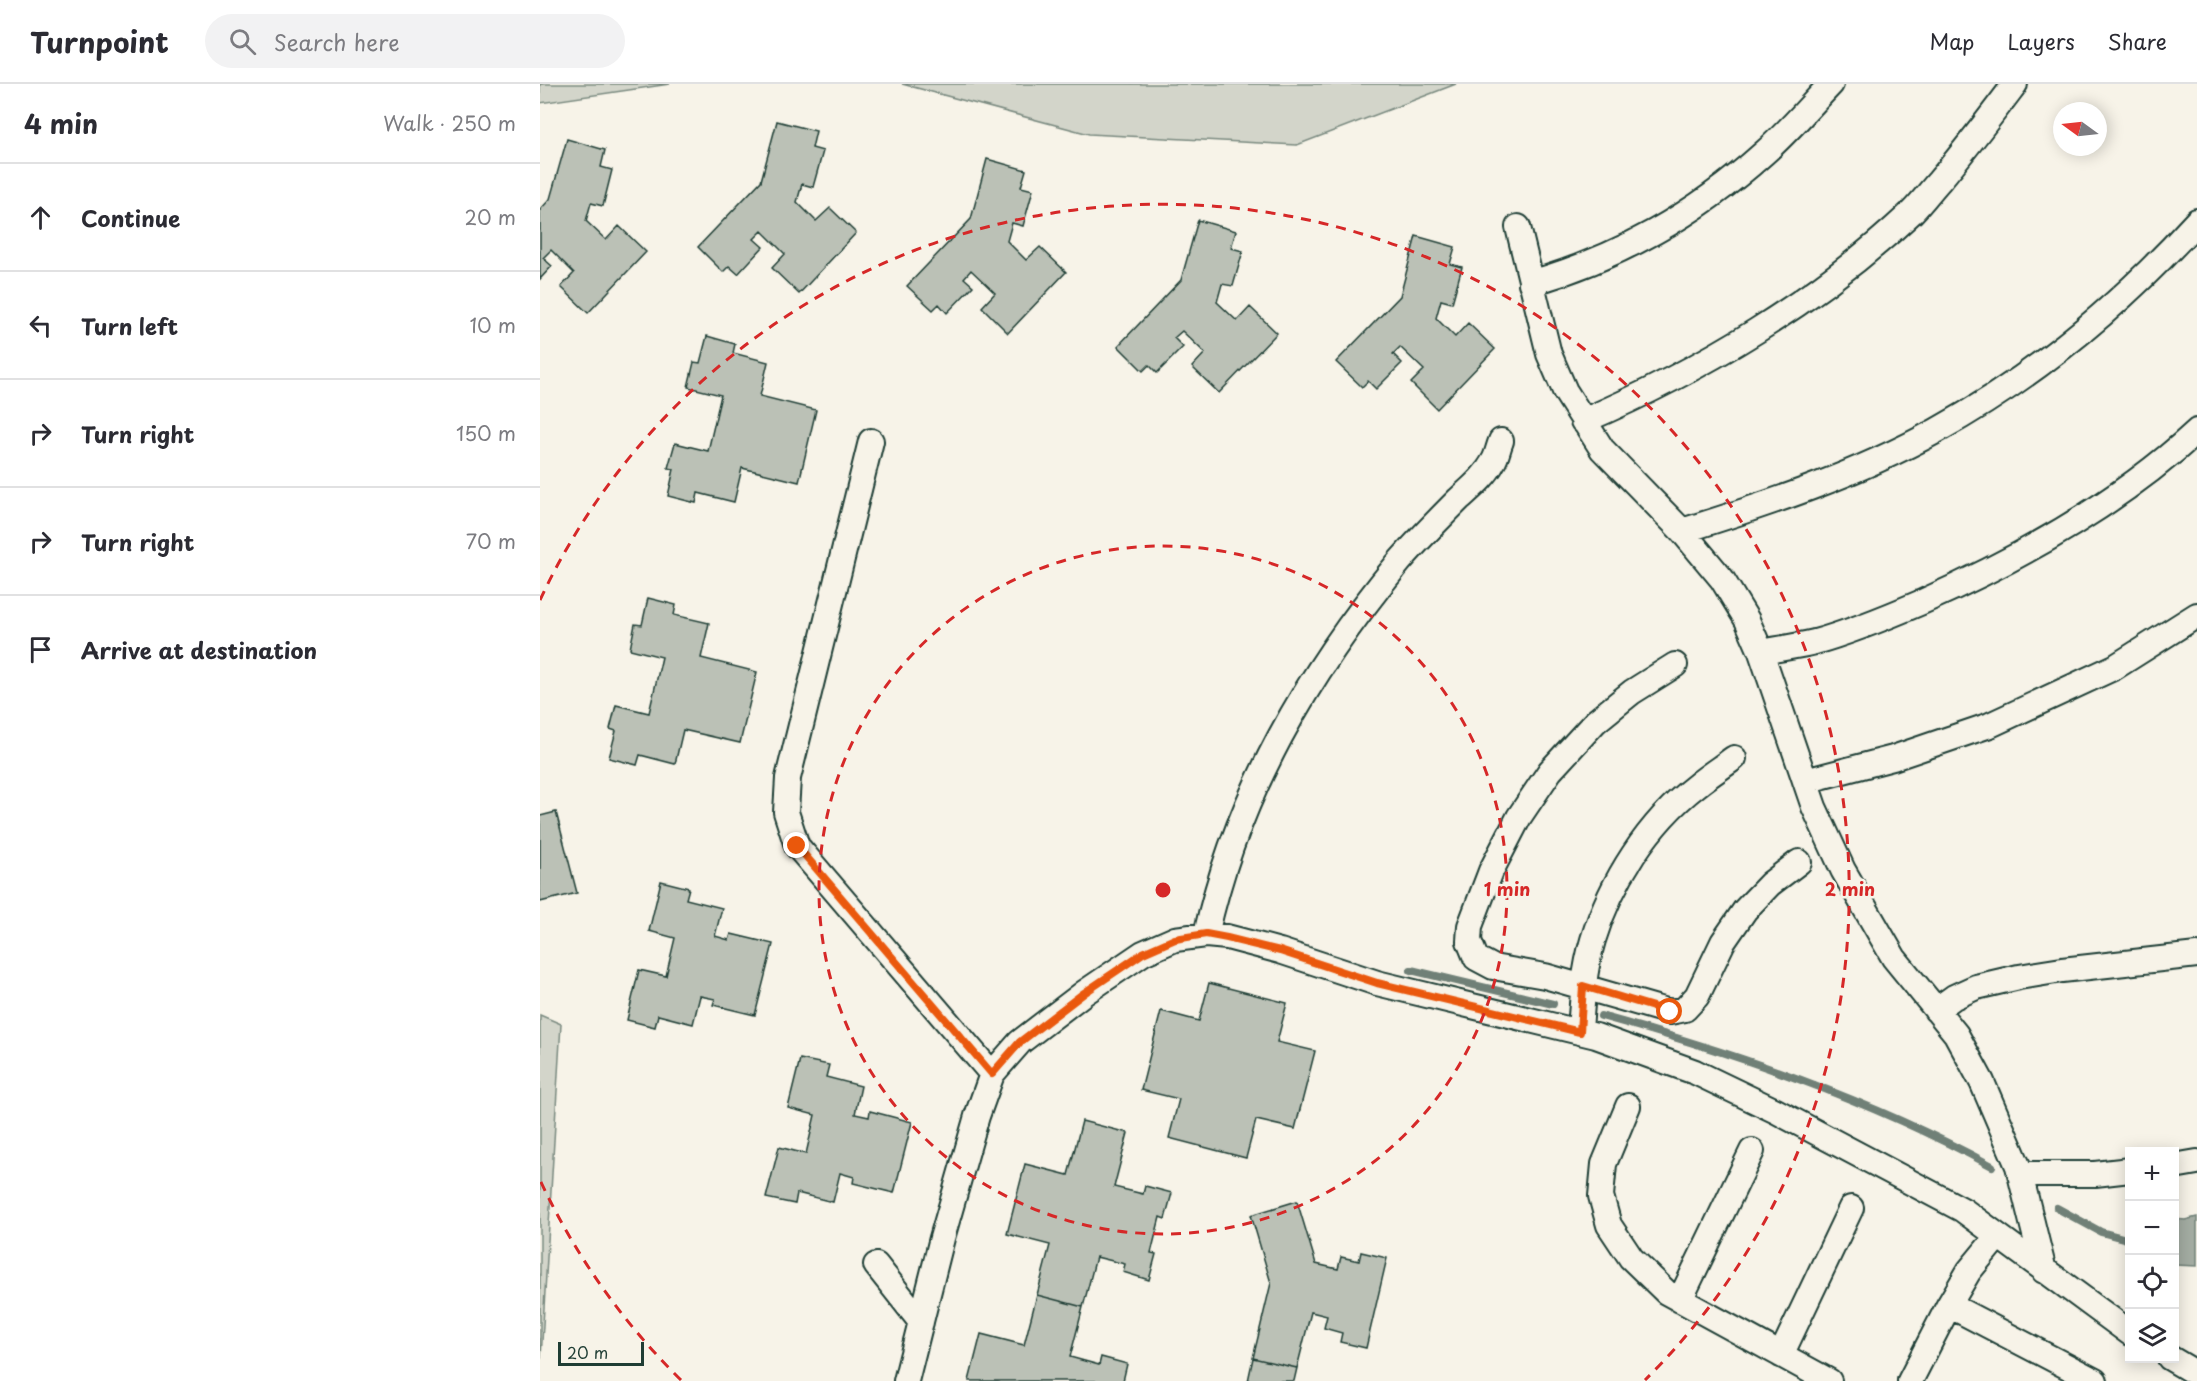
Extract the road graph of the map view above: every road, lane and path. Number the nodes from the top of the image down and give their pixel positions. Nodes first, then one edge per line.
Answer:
1 (1831, 84) edge
2 (2015, 84) edge
3 (2197, 221) edge
4 (1518, 227) dead end
5 (1531, 283) junction
6 (1583, 421) junction
7 (2197, 431) edge
8 (871, 441) dead end
9 (1501, 441) dead end
10 (1682, 531) junction
11 (2197, 615) edge
12 (1761, 652) junction
13 (1675, 665) dead end
14 (1734, 758) dead end
15 (1805, 781) junction
16 (1799, 862) dead end
17 (1206, 934) junction
18 (2197, 955) edge
19 (1583, 986) junction
20 (1936, 1011) junction
21 (1580, 1032) junction
22 (992, 1074) junction
23 (1628, 1106) dead end
24 (1752, 1151) dead end
25 (2197, 1162) edge
26 (2179, 1165) edge
27 (2125, 1171) edge
28 (2020, 1174) junction
29 (1851, 1208) dead end
30 (1997, 1237) junction
31 (876, 1265) dead end
32 (2044, 1271) junction
33 (1680, 1300) junction
34 (1949, 1305) junction
35 (921, 1322) junction
36 (2125, 1329) edge
37 (1781, 1355) junction
38 (2177, 1363) edge
39 (2197, 1374) edge
40 (906, 1381) edge
41 (1829, 1381) edge
42 (1910, 1381) edge
43 (2095, 1381) edge

1 - 5 street
2 - 6 street
3 - 10 street
4 - 5 street
5 - 6 street
6 - 10 street
7 - 12 street
8 - 22 street
9 - 17 street
10 - 12 street
11 - 15 street
12 - 15 street
13 - 19 street
14 - 19 street
15 - 20 street
16 - 19 street
17 - 21 street
17 - 22 street
18 - 20 street
19 - 21 street
20 - 28 street
21 - 30 street
22 - 35 street
23 - 33 street
24 - 33 street
25 - 26 street
27 - 28 street
28 - 32 street
29 - 37 street
30 - 32 street
30 - 34 street
31 - 35 street
32 - 36 street
33 - 37 street
34 - 42 street
34 - 43 street
35 - 40 street
37 - 41 street
38 - 39 street

